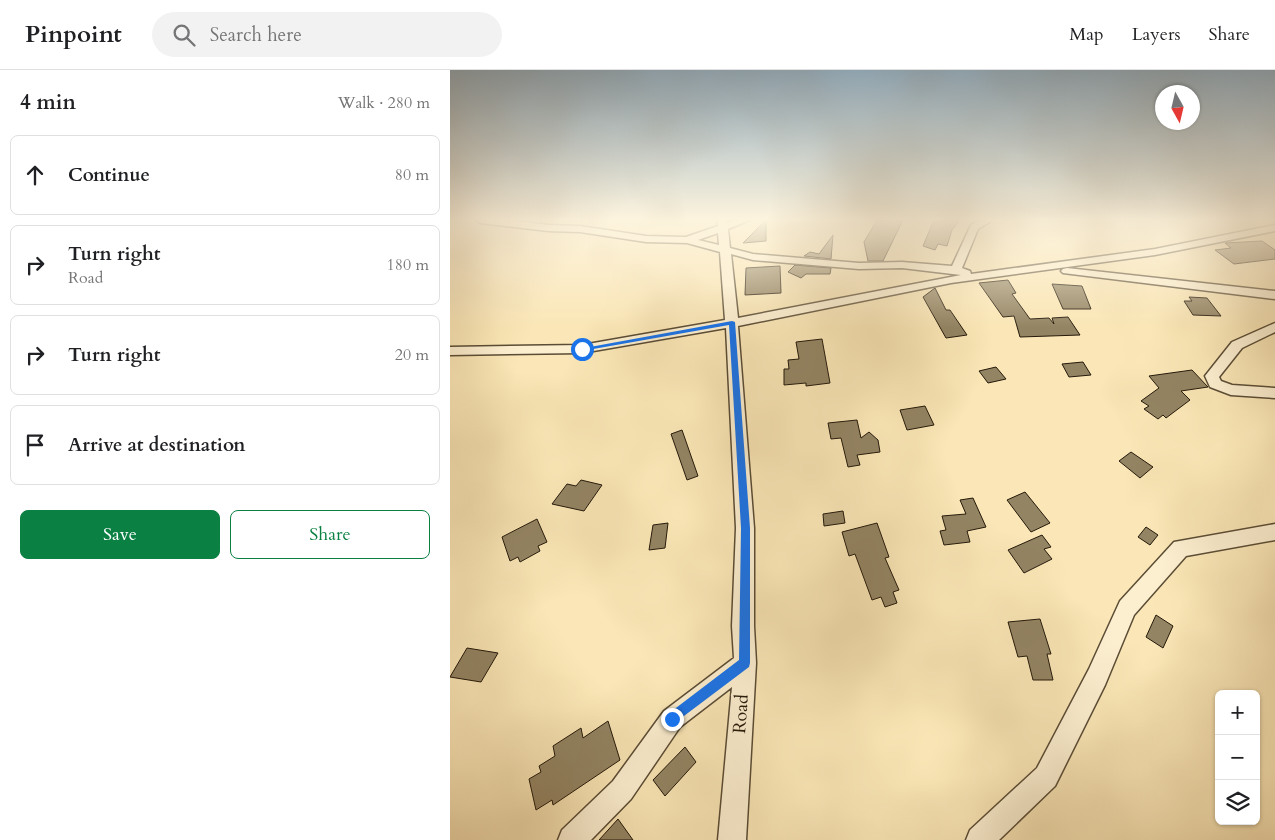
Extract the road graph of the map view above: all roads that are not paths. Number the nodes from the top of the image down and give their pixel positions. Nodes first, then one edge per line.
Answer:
1 (726, 256) edge
2 (749, 256) edge
3 (962, 256) edge
4 (1127, 256) edge
5 (1040, 268) junction
6 (956, 270) junction
7 (978, 276) junction
8 (1275, 296) edge
9 (732, 322) junction
10 (1275, 327) edge
11 (450, 351) edge
12 (1275, 393) edge
13 (1275, 532) edge
14 (745, 663) junction
15 (572, 840) edge
16 (732, 840) edge
17 (980, 840) edge

1 - 9 street, Road
2 - 6 street
3 - 6 street
4 - 5 street
5 - 7 street
5 - 8 street
6 - 7 street
7 - 9 street
9 - 11 street
9 - 14 street, Road
10 - 12 street
13 - 17 street
14 - 15 street
14 - 16 street, Road

